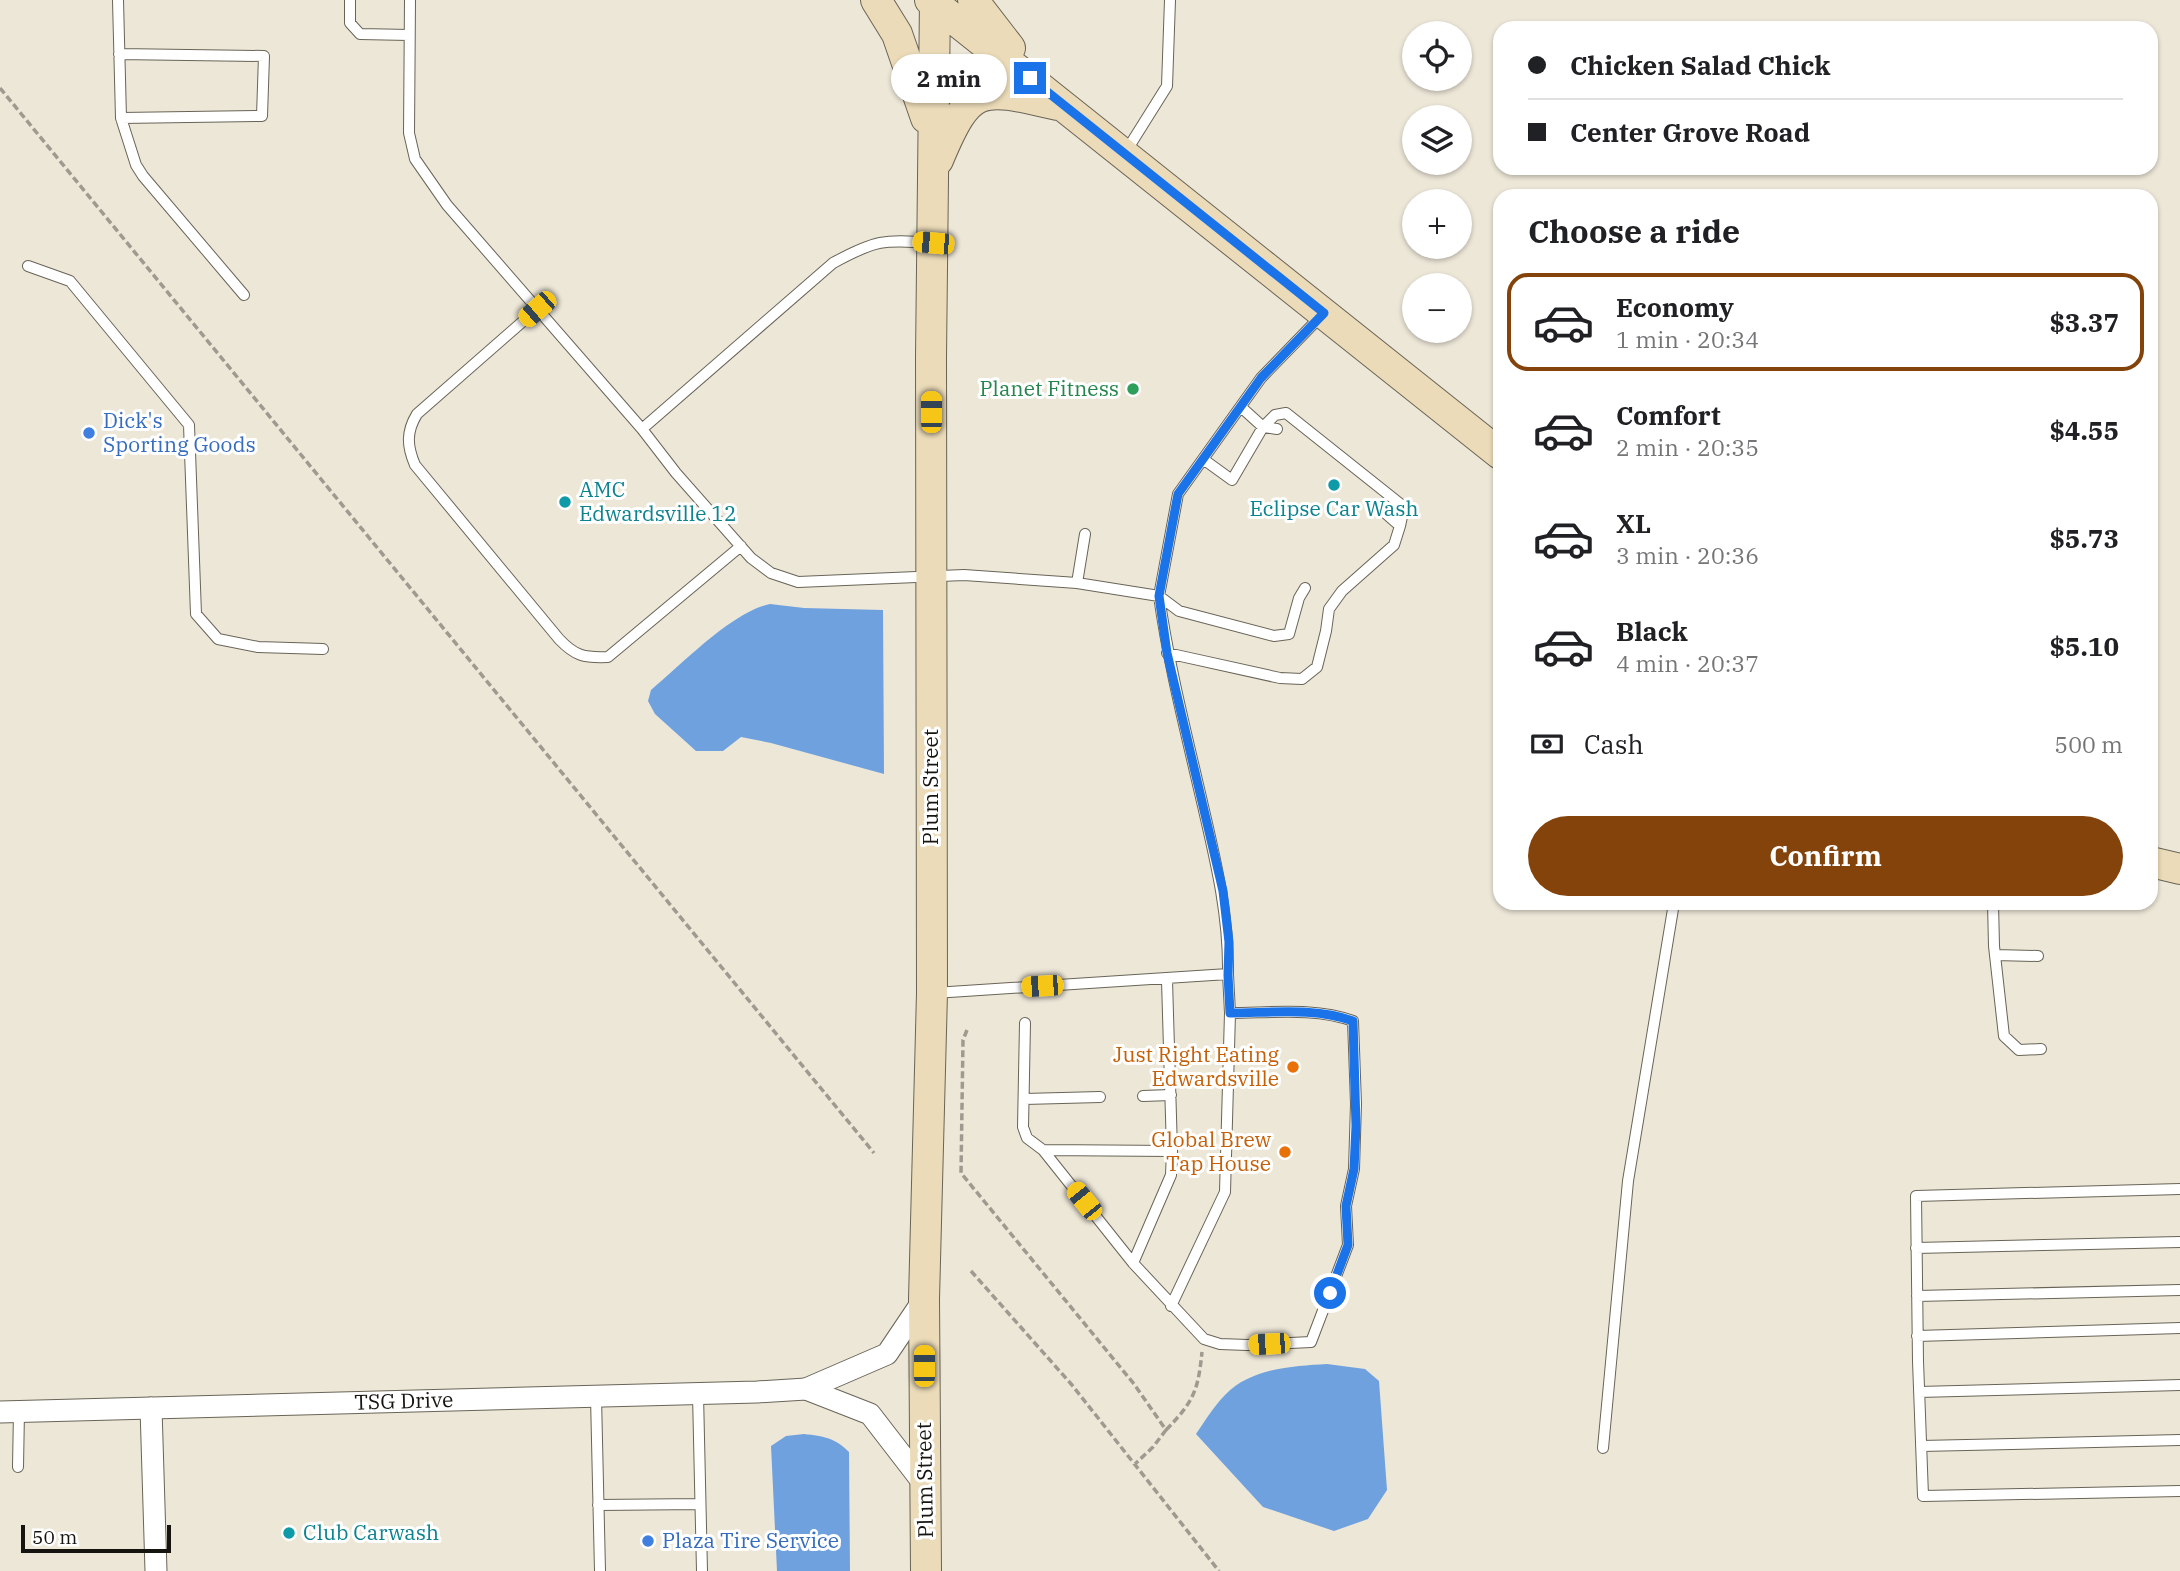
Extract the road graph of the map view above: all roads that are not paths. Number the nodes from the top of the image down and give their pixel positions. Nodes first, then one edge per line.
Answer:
1 (118, 0) edge
2 (350, 0) edge
3 (410, 0) edge
4 (876, 0) edge
5 (973, 0) edge
6 (1170, 0) edge
7 (934, 1) edge
8 (409, 35) junction
9 (119, 54) junction
10 (1058, 100) junction
11 (121, 118) junction
12 (1125, 153) junction
13 (934, 156) junction
14 (933, 243) junction
15 (28, 266) dead end
16 (244, 295) dead end
17 (537, 309) junction
18 (1324, 313) junction
19 (1241, 407) junction
20 (1263, 426) junction
21 (642, 429) junction
22 (1277, 429) dead end
23 (1493, 448) edge
24 (1203, 459) junction
25 (1384, 512) dead end
26 (1400, 526) junction
27 (1085, 534) dead end
28 (741, 545) junction
29 (931, 576) junction
30 (1077, 583) junction
31 (1305, 588) dead end
32 (1159, 596) junction
33 (323, 649) dead end
34 (1167, 653) junction
35 (2158, 864) edge
36 (2180, 869) edge
37 (1673, 910) edge
38 (1993, 910) edge
39 (1995, 955) junction
40 (2038, 956) dead end
41 (1228, 975) junction
42 (1167, 980) junction
43 (932, 993) junction
44 (1230, 1013) junction
45 (1025, 1023) dead end
46 (2041, 1049) dead end
47 (1171, 1095) junction
48 (1143, 1096) dead end
49 (1100, 1097) dead end
50 (1024, 1099) junction
51 (1043, 1150) junction
52 (1172, 1151) junction
53 (2180, 1189) edge
54 (2180, 1242) edge
55 (1916, 1248) junction
56 (1133, 1263) junction
57 (2180, 1290) edge
58 (1917, 1296) junction
59 (924, 1299) junction
60 (1171, 1306) junction
61 (2180, 1328) edge
62 (1917, 1336) junction
63 (2180, 1385) edge
64 (806, 1389) junction
65 (1919, 1392) junction
66 (698, 1394) junction
67 (596, 1396) junction
68 (151, 1408) junction
69 (10, 1412) edge
70 (2180, 1440) edge
71 (1921, 1446) junction
72 (1603, 1448) dead end
73 (18, 1467) dead end
74 (924, 1484) junction
75 (2180, 1491) edge
76 (700, 1504) junction
77 (598, 1505) junction
78 (156, 1571) edge
79 (600, 1571) edge
80 (702, 1571) edge
81 (926, 1571) edge

1 - 9 lane
2 - 8 lane
3 - 8 lane
4 - 13 main road
5 - 10 main road
6 - 12 lane
7 - 10 main road
7 - 13 main road, Plum Street
8 - 17 lane
9 - 11 lane
9 - 11 lane
10 - 12 main road
10 - 13 main road
11 - 16 lane
12 - 18 main road
13 - 14 main road, Plum Street
14 - 21 lane
14 - 29 main road, Plum Street
15 - 33 lane
17 - 21 lane
17 - 28 lane
18 - 19 lane
18 - 23 main road
19 - 20 lane
19 - 24 lane
20 - 22 lane
20 - 24 lane
20 - 26 lane
21 - 28 lane
24 - 32 lane
25 - 26 lane
26 - 34 lane
27 - 30 lane
28 - 29 lane
29 - 30 lane
29 - 43 main road, Plum Street
30 - 32 lane
31 - 32 lane
32 - 34 lane
34 - 41 lane
35 - 36 main road
37 - 72 lane
38 - 39 lane
39 - 40 lane
39 - 46 lane
41 - 42 lane
41 - 44 lane
42 - 43 lane
42 - 47 lane
43 - 59 main road, Plum Street
44 - 60 lane
44 - 60 lane
45 - 50 lane
47 - 48 lane
47 - 52 lane
49 - 50 lane
50 - 51 lane
51 - 52 lane
51 - 56 lane
52 - 56 lane
53 - 55 lane
54 - 55 lane
55 - 58 lane
56 - 60 lane
57 - 58 lane
58 - 62 lane
59 - 64 street, TSG Drive
59 - 74 main road, Plum Street
61 - 62 lane
62 - 65 lane
63 - 65 lane
64 - 66 street, TSG Drive
64 - 74 street, TSG Drive
65 - 71 lane
66 - 67 street, TSG Drive
66 - 76 lane
67 - 68 street, TSG Drive
67 - 77 lane
68 - 69 street, TSG Drive
68 - 78 street
69 - 73 lane
70 - 71 lane
71 - 75 lane
74 - 81 main road, Plum Street
76 - 77 lane
76 - 80 lane
77 - 79 lane

